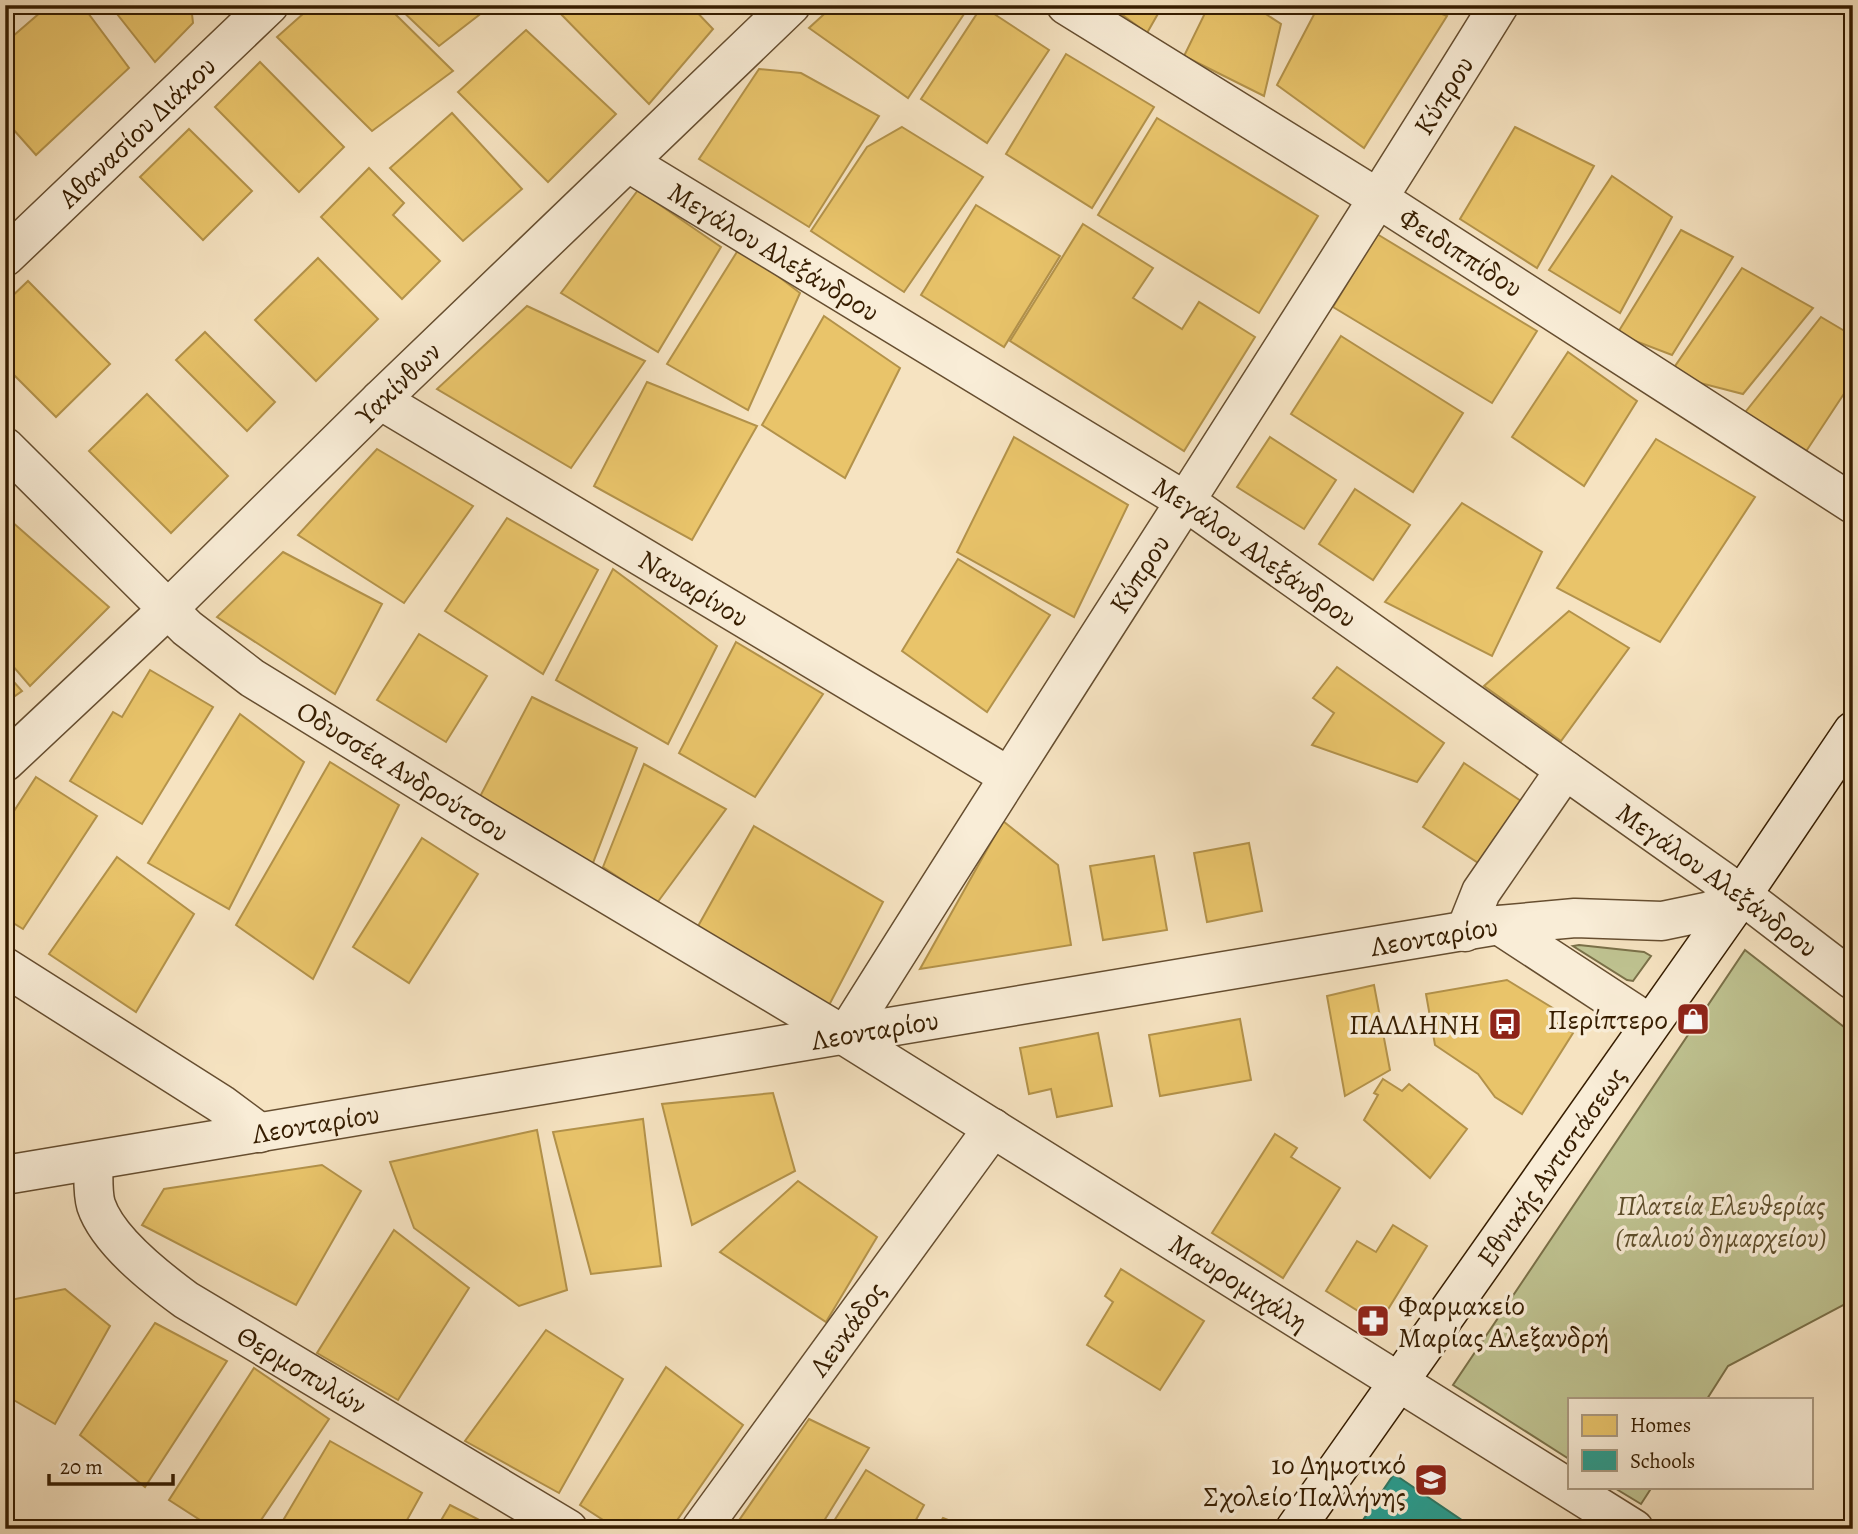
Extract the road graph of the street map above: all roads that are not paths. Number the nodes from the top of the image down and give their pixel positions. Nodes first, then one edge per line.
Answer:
1 (269, 5) edge
2 (792, 5) edge
3 (1066, 5) edge
4 (1499, 5) edge
5 (629, 163) junction
6 (1379, 199) junction
7 (5, 257) edge
8 (380, 400) junction
9 (5, 447) edge
10 (1185, 501) junction
11 (1853, 504) edge
12 (167, 609) junction
13 (1853, 731) edge
14 (5, 762) edge
15 (1565, 770) junction
16 (1008, 776) junction
17 (1742, 895) junction
18 (1482, 929) junction
19 (5, 967) edge
20 (1853, 980) edge
21 (784, 999) junction
22 (1650, 1024) junction
23 (845, 1036) junction
24 (781, 1046) junction
25 (993, 1128) junction
26 (260, 1133) junction
27 (93, 1161) junction
28 (5, 1175) edge
29 (1397, 1382) junction
30 (568, 1529) edge
31 (701, 1529) edge
32 (1295, 1529) edge
33 (1634, 1529) edge

1 - 7 street, Αθανασίου Διάκου
2 - 5 street, Υακίνθων
3 - 6 street, Φειδιππίδου
4 - 6 street, Κύπρου
5 - 8 street, Υακίνθων
5 - 10 street, Μεγάλου Αλεξάνδρου
6 - 10 street, Κύπρου
6 - 11 street, Φειδιππίδου
8 - 12 street, Υακίνθων
8 - 16 street, Ναυαρίνου
9 - 12 street, Οδυσσέα Ανδρούτσου
10 - 15 street, Μεγάλου Αλεξάνδρου
10 - 16 street, Κύπρου
12 - 14 street, Υακίνθων
12 - 21 street, Οδυσσέα Ανδρούτσου
13 - 17 street, Εθνικής Αντιστάσεως
15 - 17 street, Μεγάλου Αλεξάνδρου
15 - 18 street
16 - 23 street, Κύπρου
17 - 18 street, Λεονταρίου
17 - 20 street, Μεγάλου Αλεξάνδρου
17 - 22 street, Εθνικής Αντιστάσεως
18 - 22 street
18 - 23 street, Λεονταρίου
19 - 26 street
21 - 23 street, Οδυσσέα Ανδρούτσου
21 - 24 street
22 - 29 street, Εθνικής Αντιστάσεως
23 - 24 street, Λεονταρίου
23 - 25 street, Μαυρομιχάλη
24 - 26 street, Λεονταρίου
25 - 29 street, Μαυρομιχάλη
25 - 31 street, Λευκάδος
26 - 27 street, Λεονταρίου
27 - 28 street, Λεονταρίου
27 - 30 street, Θερμοπυλών
29 - 32 street, Εθνικής Αντιστάσεως
29 - 33 street, Μαυρομιχάλη

